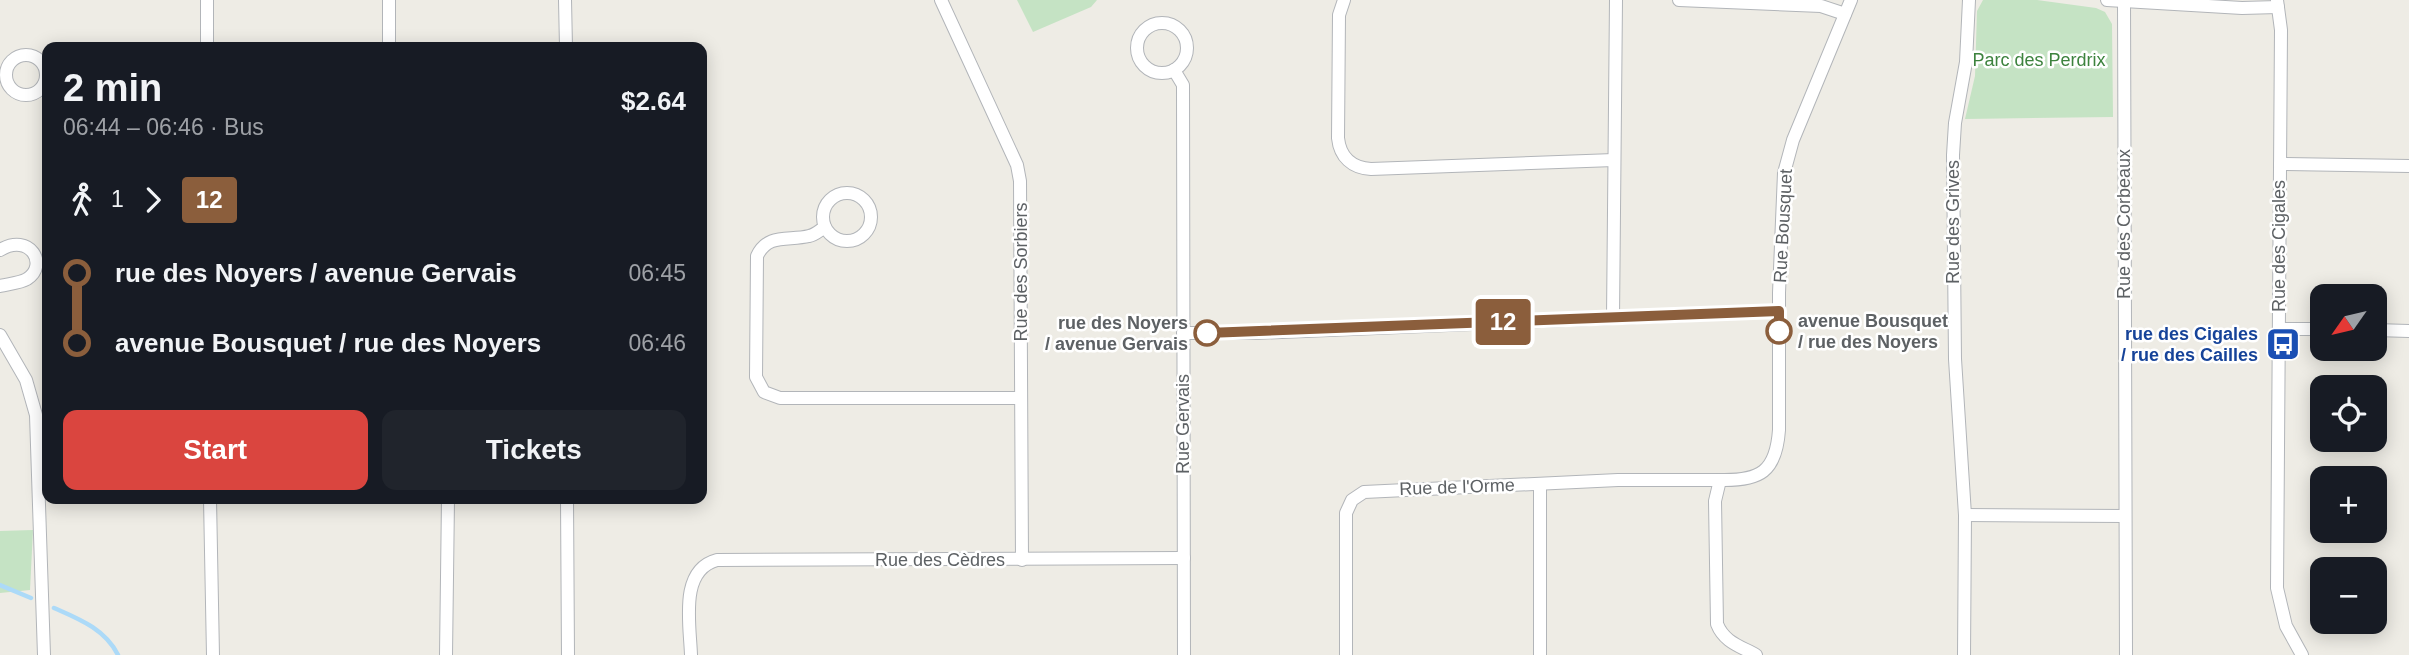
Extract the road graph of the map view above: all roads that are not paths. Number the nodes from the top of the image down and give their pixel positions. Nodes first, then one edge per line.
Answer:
1 (206, 0) edge
2 (389, 0) edge
3 (565, 0) edge
4 (941, 0) edge
5 (1343, 0) edge
6 (1616, 0) edge
7 (1679, 0) edge
8 (1851, 0) edge
9 (1969, 0) edge
10 (2107, 0) edge
11 (2124, 2) junction
12 (2278, 4) edge
13 (1845, 14) junction
14 (206, 42) edge
15 (389, 42) edge
16 (566, 42) edge
17 (1174, 70) junction
18 (1614, 160) junction
19 (2280, 164) junction
20 (2409, 166) edge
21 (825, 227) dead end
22 (0, 250) edge
23 (0, 286) edge
24 (1779, 311) junction
25 (1614, 318) junction
26 (2279, 329) junction
27 (2310, 329) edge
28 (2387, 330) edge
29 (2409, 331) edge
30 (1183, 333) junction
31 (0, 335) edge
32 (1021, 398) junction
33 (1720, 480) junction
34 (1541, 484) junction
35 (210, 504) edge
36 (448, 504) edge
37 (567, 504) edge
38 (1965, 515) junction
39 (2125, 516) junction
40 (1184, 558) junction
41 (1022, 560) junction
42 (44, 655) edge
43 (213, 655) edge
44 (446, 655) edge
45 (568, 655) edge
46 (691, 655) edge
47 (1184, 655) edge
48 (1346, 655) edge
49 (1540, 655) edge
50 (1756, 655) edge
51 (1964, 655) edge
52 (2126, 655) edge
53 (2302, 655) edge

1 - 14 street
2 - 15 street
3 - 16 street
4 - 32 street, Rue des Sorbiers
5 - 18 street
6 - 18 street
7 - 13 street
8 - 13 street, Rue Bousquet
9 - 38 street, Rue des Grives
10 - 11 street
11 - 12 street
11 - 39 street, Rue des Corbeaux
12 - 19 street, Rue des Cigales
13 - 24 street, Rue Bousquet
17 - 17 street
17 - 30 street, Rue Gervais
18 - 25 street
19 - 20 street
19 - 26 street, Rue des Cigales
21 - 32 street
22 - 23 street
24 - 25 street
24 - 33 street, Rue Bousquet
25 - 30 street
26 - 27 street
26 - 53 street, Rue des Cigales
28 - 29 street
30 - 40 street, Rue Gervais
31 - 42 street
32 - 41 street, Rue des Sorbiers
33 - 34 street, Rue de l'Orme
33 - 50 street
34 - 48 street, Rue de l'Orme
34 - 49 street
35 - 43 street
36 - 44 street
37 - 45 street
38 - 39 street
38 - 51 street, Rue des Grives
39 - 52 street, Rue des Corbeaux
40 - 41 street, Rue des Cèdres
40 - 47 street, Rue Gervais
41 - 46 street, Rue des Cèdres

